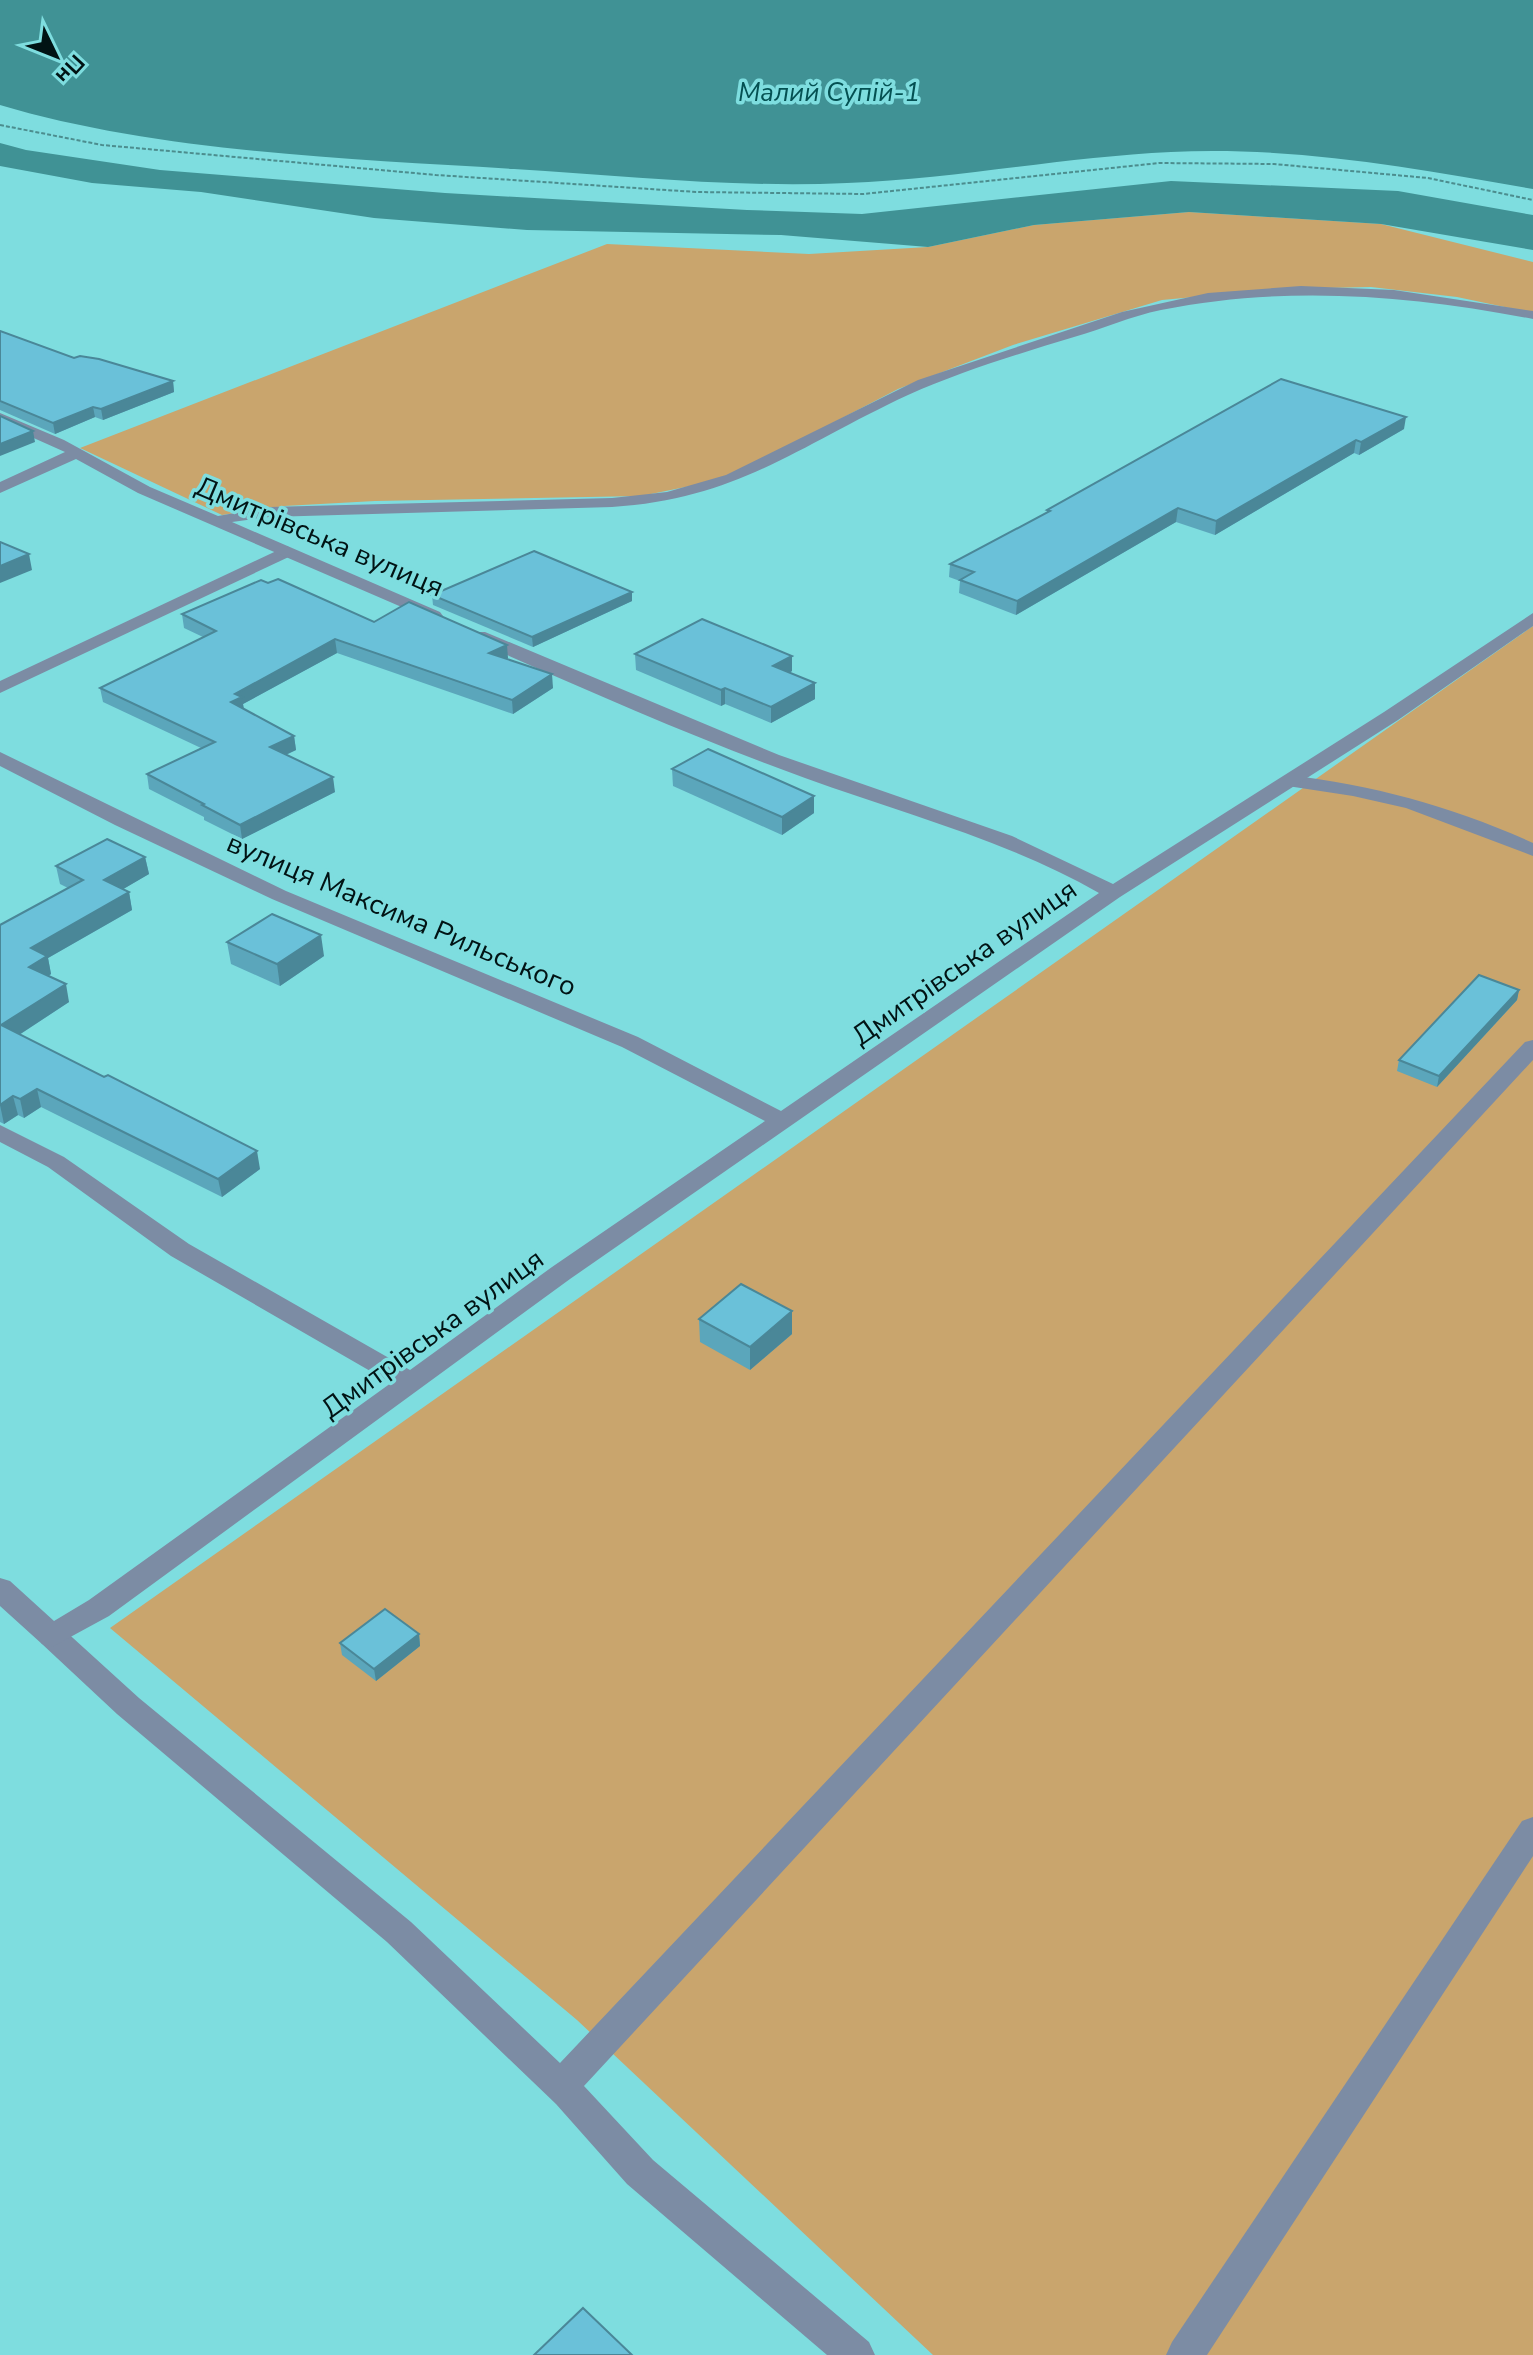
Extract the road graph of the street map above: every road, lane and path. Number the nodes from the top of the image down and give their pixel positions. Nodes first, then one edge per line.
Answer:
1 (0, 125) edge
2 (1533, 200) edge
3 (1533, 315) edge
4 (0, 418) edge
5 (78, 452) junction
6 (0, 488) edge
7 (219, 521) junction
8 (287, 551) junction
9 (1533, 618) edge
10 (0, 688) edge
11 (0, 758) edge
12 (1288, 781) junction
13 (1533, 850) edge
14 (1113, 893) junction
15 (1533, 1047) edge
16 (783, 1121) junction
17 (0, 1132) edge
18 (410, 1382) junction
19 (0, 1589) edge
20 (52, 1636) junction
21 (1533, 1830) edge
22 (561, 2086) junction
23 (856, 2355) edge
24 (1185, 2355) edge

1 - 2 path
3 - 7 street
4 - 5 street, Дмитрівська вулиця
5 - 6 street
5 - 7 street, Дмитрівська вулиця
7 - 8 street, Дмитрівська вулиця
8 - 10 street
8 - 14 street, Дмитрівська вулиця
9 - 12 street
11 - 16 street, вулиця Максима Рильського
12 - 13 street
12 - 14 street
14 - 16 street, Дмитрівська вулиця
15 - 22 street
16 - 18 street, Дмитрівська вулиця
17 - 18 street
18 - 20 street, Дмитрівська вулиця
19 - 20 street
20 - 22 street
21 - 24 street
22 - 23 street

